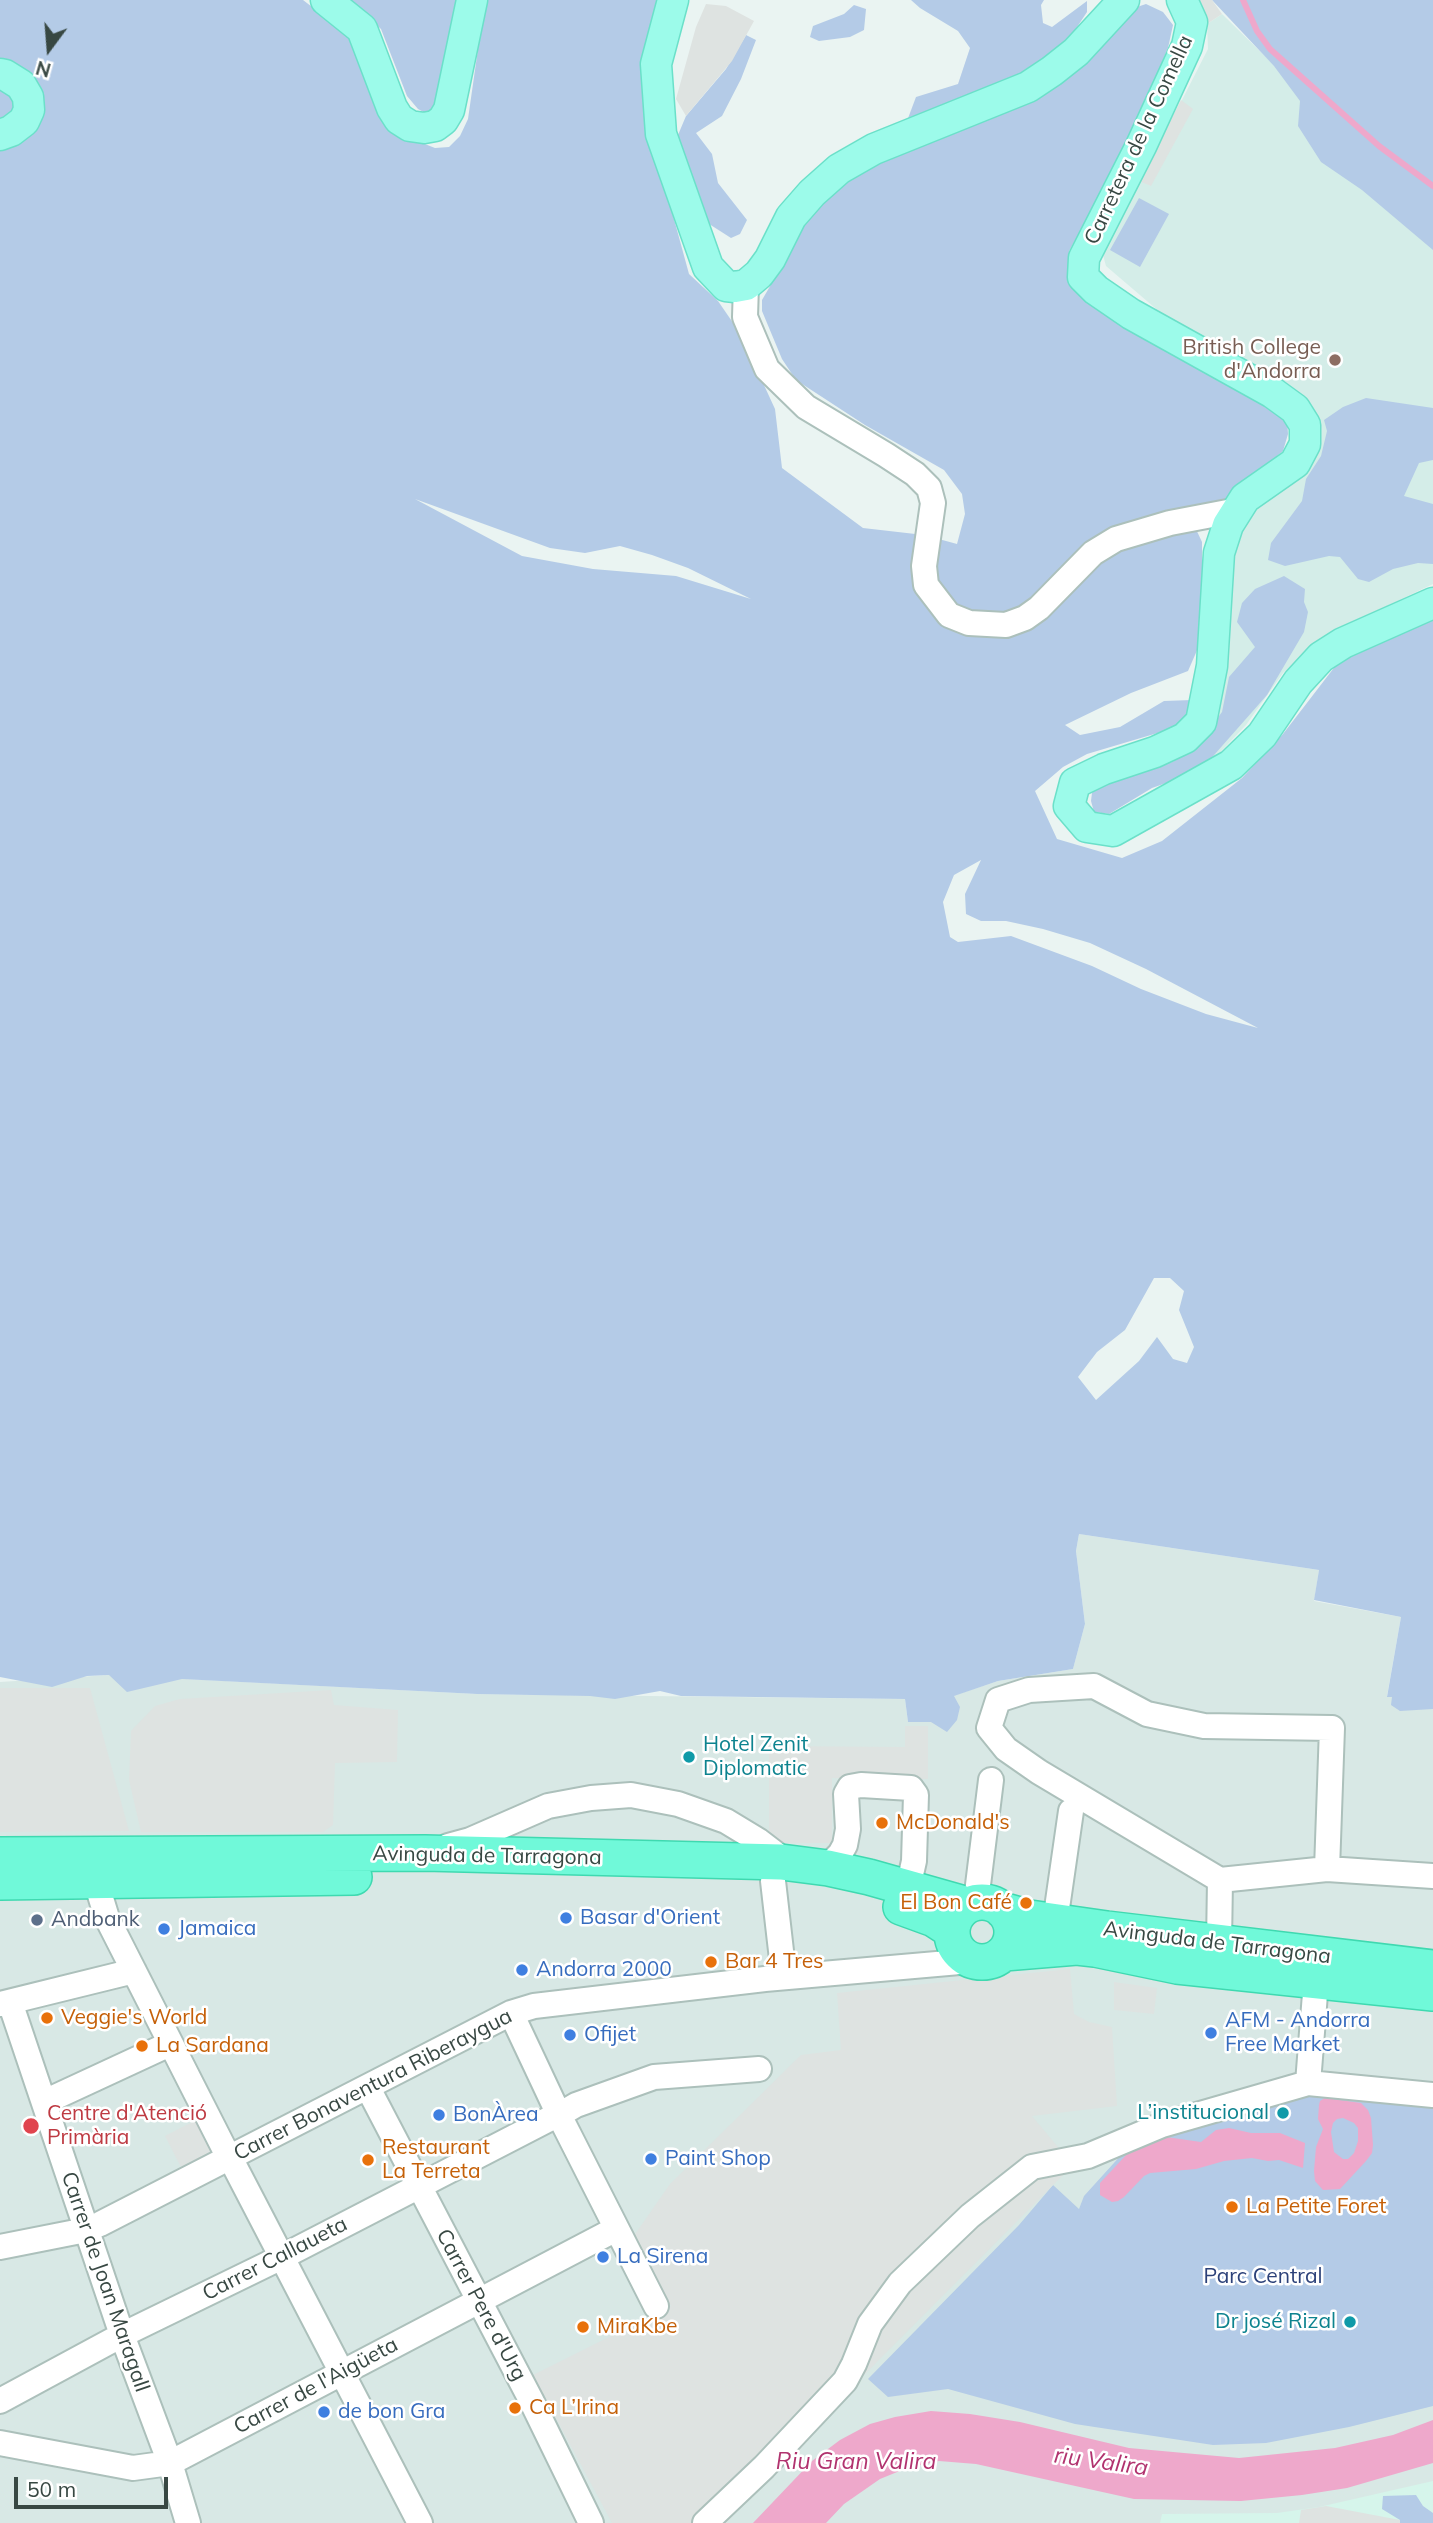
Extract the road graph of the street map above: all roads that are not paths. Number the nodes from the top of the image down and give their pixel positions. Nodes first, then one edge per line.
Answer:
1 (326, 0) edge
2 (472, 0) edge
3 (673, 0) edge
4 (1124, 0) edge
5 (1182, 0) edge
6 (0, 74) edge
7 (0, 135) edge
8 (746, 285) junction
9 (1238, 510) junction
10 (1433, 603) edge
11 (991, 1780) dead end
12 (1070, 1811) dead end
13 (425, 1853) junction
14 (0, 1855) edge
15 (818, 1866) junction
16 (1326, 1870) junction
17 (777, 1872) junction
18 (1433, 1876) edge
19 (1220, 1880) junction
20 (0, 1882) edge
21 (96, 1882) junction
22 (908, 1888) junction
23 (974, 1912) junction
24 (1055, 1922) junction
25 (1219, 1944) junction
26 (987, 1957) junction
27 (1433, 1968) edge
28 (134, 1971) junction
29 (784, 1977) junction
30 (1317, 1981) junction
31 (1433, 1993) edge
32 (5, 2003) edge
33 (511, 2013) junction
34 (161, 2048) dead end
35 (759, 2069) dead end
36 (1308, 2083) junction
37 (368, 2088) junction
38 (1433, 2095) edge
39 (51, 2099) dead end
40 (555, 2116) junction
41 (232, 2163) junction
42 (418, 2185) junction
43 (616, 2229) junction
44 (86, 2230) junction
45 (0, 2247) edge
46 (282, 2257) junction
47 (479, 2300) junction
48 (656, 2306) dead end
49 (122, 2335) junction
50 (340, 2373) junction
51 (0, 2401) edge
52 (0, 2443) edge
53 (170, 2463) junction
54 (188, 2523) edge
55 (420, 2523) edge
56 (591, 2523) edge
57 (705, 2523) edge

1 - 2 main road
3 - 8 main road
4 - 8 main road
5 - 9 main road, Carretera de la Comella
6 - 7 main road
8 - 9 street
9 - 10 main road, Carretera de la Comella
11 - 23 street
12 - 24 street
13 - 14 highway, Avinguda de Tarragona
13 - 17 highway, Avinguda de Tarragona
13 - 17 street
15 - 17 highway, Avinguda de Tarragona
15 - 22 highway, Avinguda de Tarragona
15 - 22 street
16 - 18 street
16 - 19 street
16 - 19 street
17 - 21 highway, Avinguda de Tarragona
17 - 23 highway, Avinguda de Tarragona
17 - 29 street
19 - 25 street
20 - 21 highway, Avinguda de Tarragona
21 - 28 street
22 - 23 highway, Avinguda de Tarragona
23 - 24 highway, Avinguda de Tarragona
23 - 26 highway
23 - 26 highway
24 - 25 highway, Avinguda de Tarragona
25 - 27 highway, Avinguda de Tarragona
26 - 29 street, Carrer Bonaventura Riberaygua
26 - 30 highway, Avinguda de Tarragona
28 - 32 street
28 - 41 street
29 - 33 street, Carrer Bonaventura Riberaygua
30 - 31 highway, Avinguda de Tarragona
30 - 36 street
32 - 44 street, Carrer de Joan Maragall
33 - 37 street, Carrer Bonaventura Riberaygua
33 - 40 street
34 - 39 street
35 - 40 street, Carrer Callaueta
36 - 38 street
36 - 57 street
37 - 41 street, Carrer Bonaventura Riberaygua
37 - 42 street, Carrer Pere d'Urg
40 - 42 street, Carrer Callaueta
40 - 43 street
41 - 44 street, Carrer Bonaventura Riberaygua
41 - 46 street
42 - 46 street, Carrer Callaueta
42 - 47 street, Carrer Pere d'Urg
43 - 47 street, Carrer de l'Aigüeta
43 - 48 street
44 - 45 street, Carrer Bonaventura Riberaygua
44 - 49 street, Carrer de Joan Maragall
46 - 49 street, Carrer Callaueta
46 - 50 street
47 - 50 street, Carrer de l'Aigüeta
47 - 56 street, Carrer Pere d'Urg
49 - 51 street, Carrer Callaueta
49 - 53 street, Carrer de Joan Maragall
50 - 53 street, Carrer de l'Aigüeta
50 - 55 street
52 - 53 street, Carrer de l'Aigüeta
53 - 54 street, Carrer de Joan Maragall

